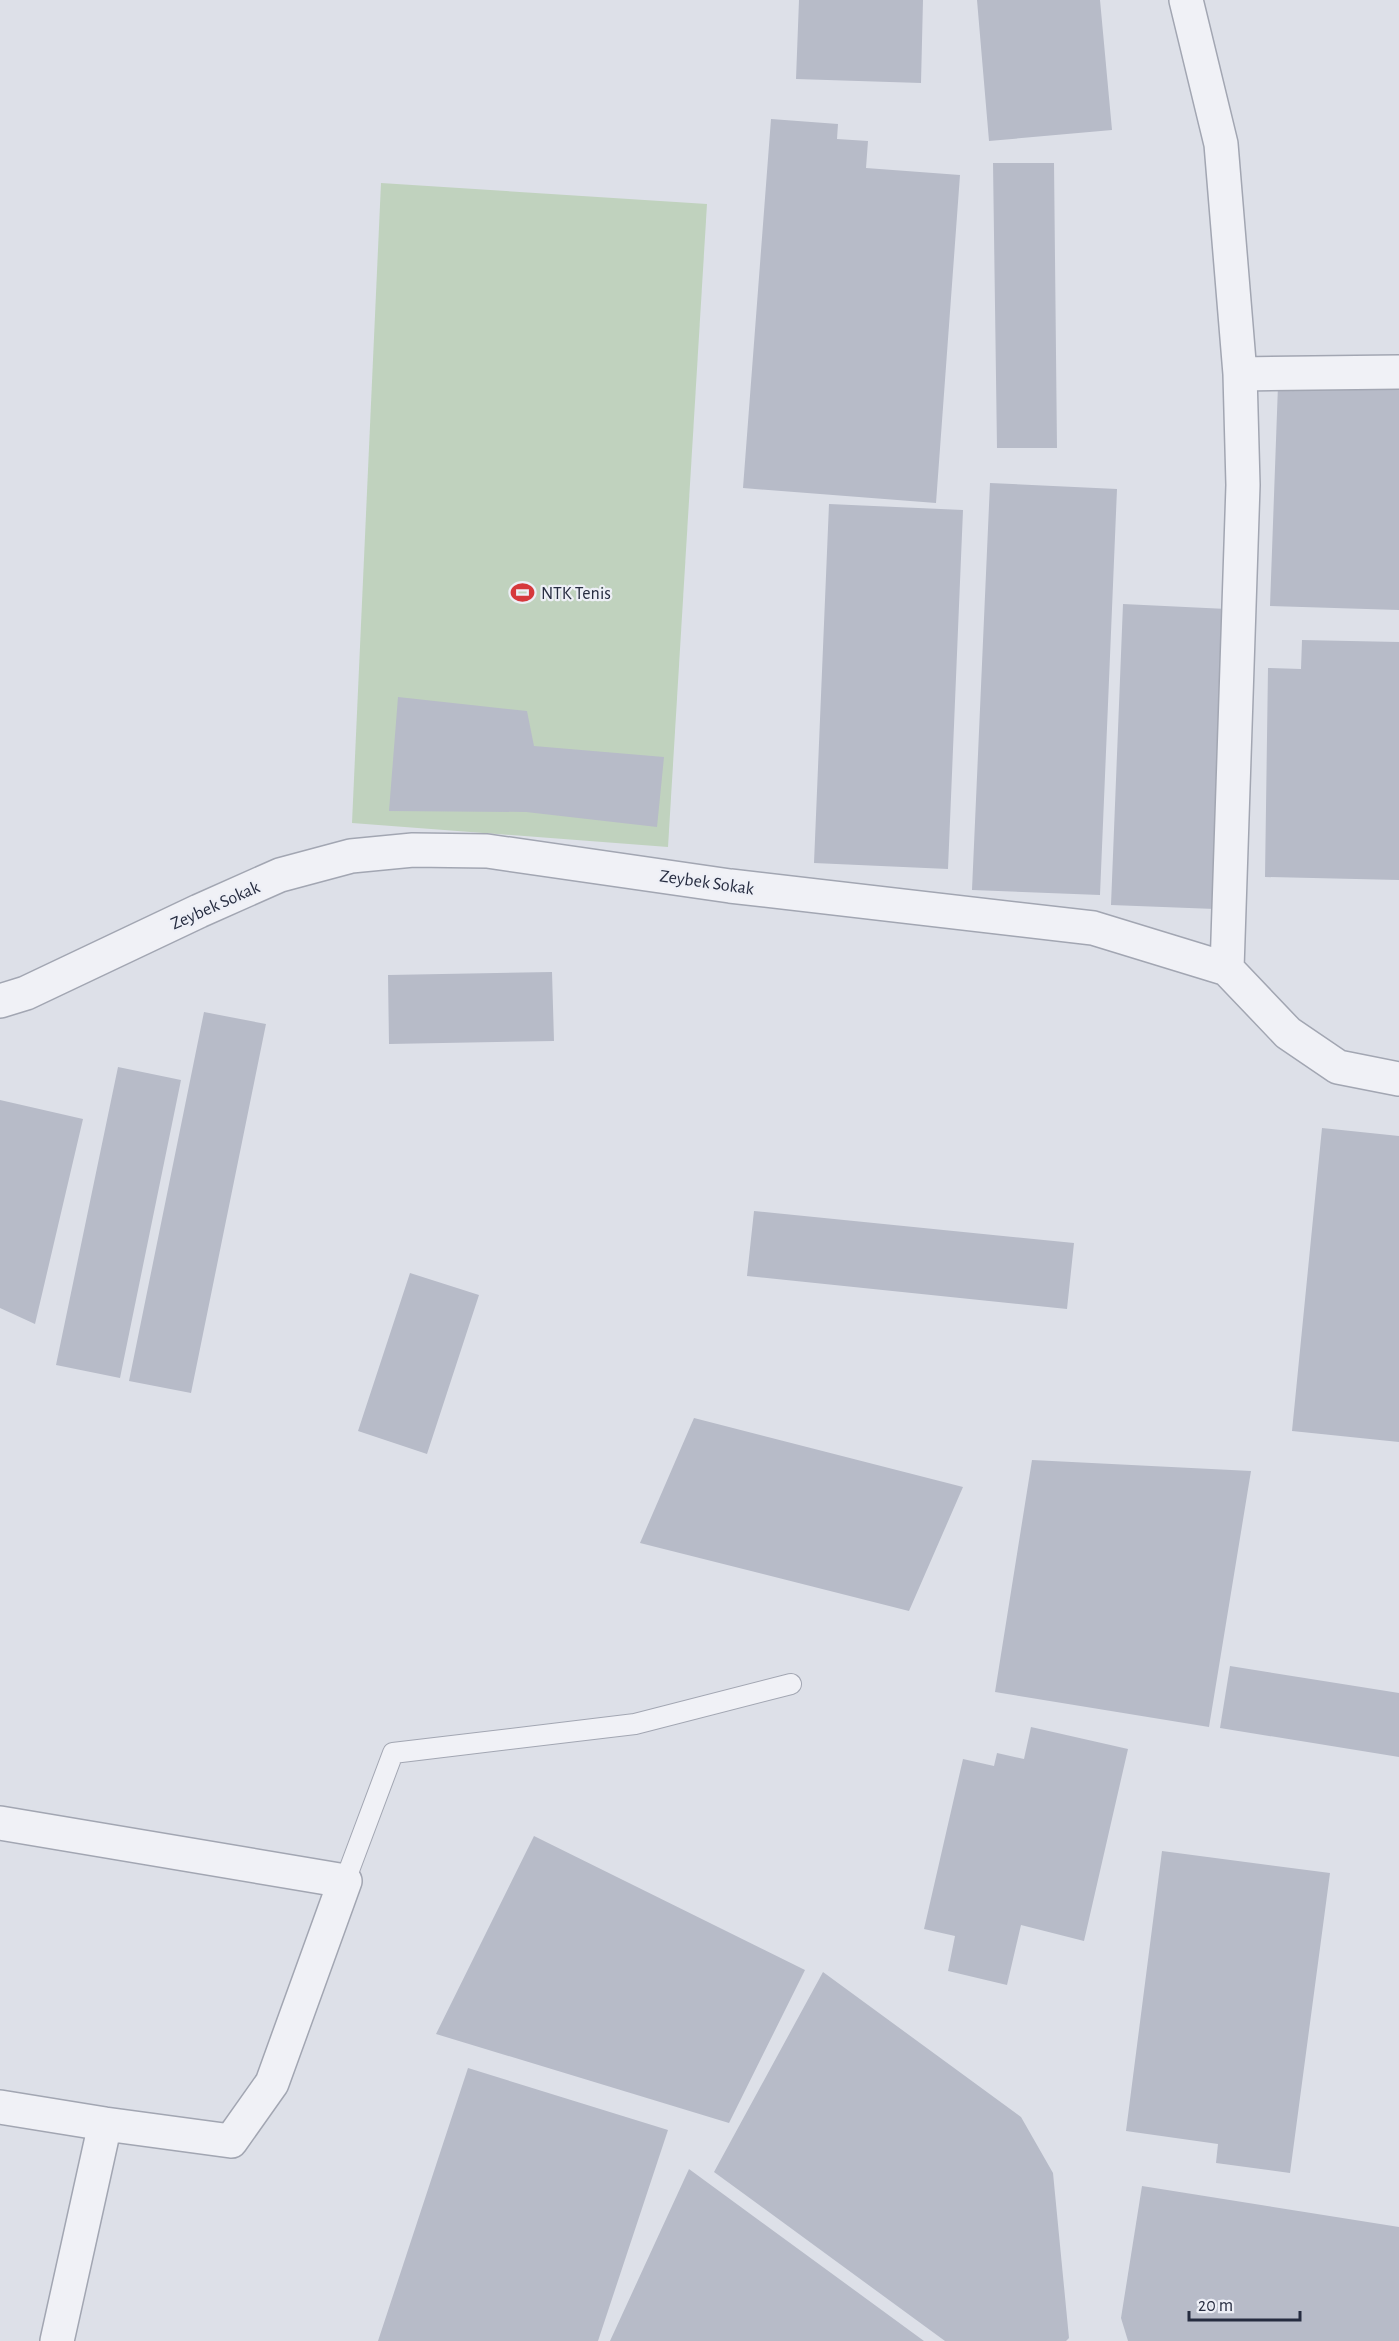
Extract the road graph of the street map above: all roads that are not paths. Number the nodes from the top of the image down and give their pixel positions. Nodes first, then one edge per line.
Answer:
1 (1186, 0) edge
2 (1399, 372) edge
3 (1240, 374) junction
4 (1227, 969) junction
5 (0, 1001) edge
6 (1399, 1079) edge
7 (791, 1684) dead end
8 (0, 1823) edge
9 (345, 1881) junction
10 (0, 2107) edge
11 (105, 2124) junction
12 (57, 2341) edge

1 - 3 street
2 - 3 street
3 - 4 street
4 - 5 street, Zeybek Sokak
4 - 6 street, Zeybek Sokak
7 - 9 lane
8 - 9 street
9 - 11 street
10 - 11 street
11 - 12 street

